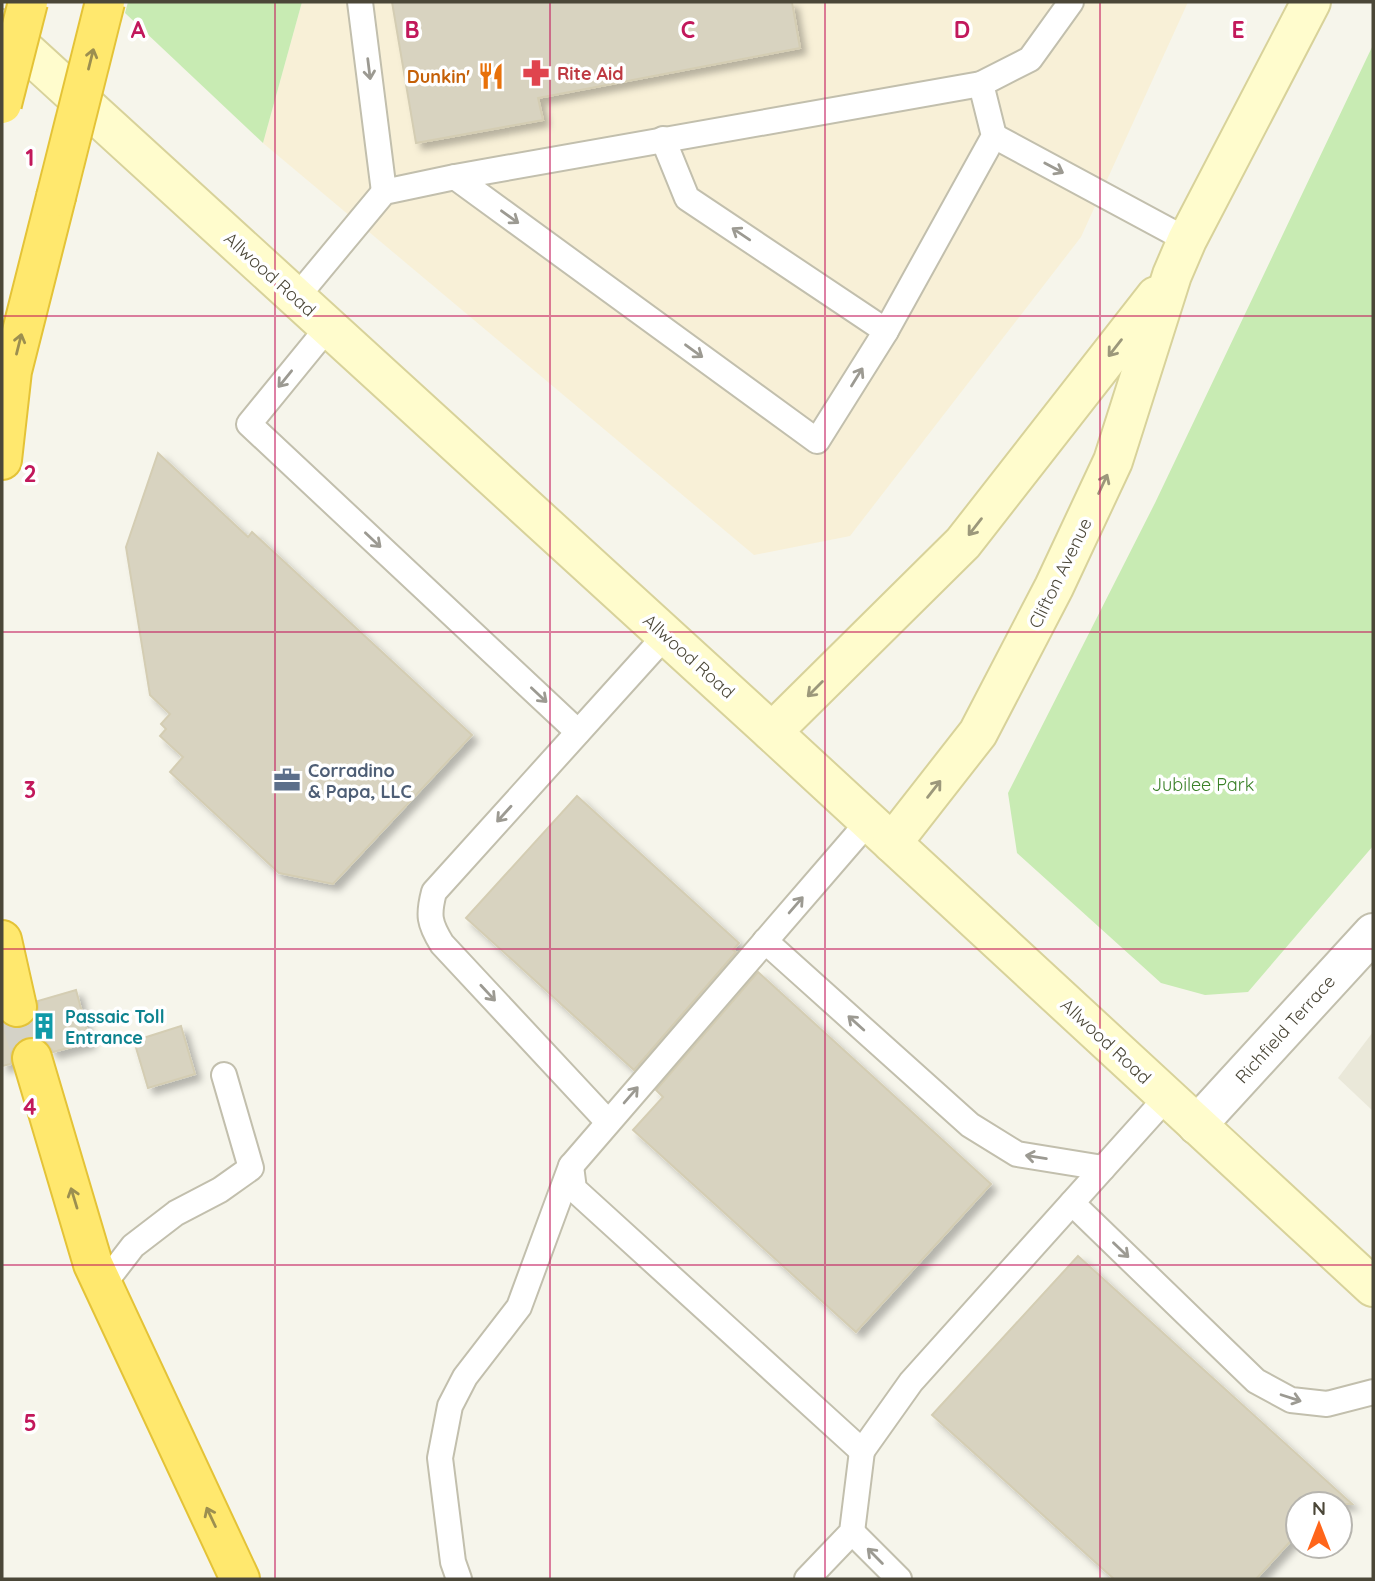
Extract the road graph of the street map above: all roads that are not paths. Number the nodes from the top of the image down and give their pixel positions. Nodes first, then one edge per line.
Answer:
1 (28, 2) edge
2 (105, 2) edge
3 (360, 2) edge
4 (1071, 2) edge
5 (1311, 2) edge
6 (2, 29) edge
7 (981, 84) junction
8 (2, 104) edge
9 (994, 136) junction
10 (663, 139) junction
11 (455, 177) junction
12 (384, 192) junction
13 (1187, 240) junction
14 (1172, 275) junction
15 (296, 298) junction
16 (329, 327) junction
17 (886, 331) junction
18 (2, 460) edge
19 (666, 635) junction
20 (578, 732) junction
21 (772, 732) junction
22 (880, 832) junction
23 (1373, 933) edge
24 (2, 940) edge
25 (765, 941) junction
26 (17, 1007) tunnel mouth
27 (32, 1058) tunnel mouth
28 (224, 1075) dead end
29 (1167, 1097) junction
30 (608, 1122) junction
31 (1197, 1125) junction
32 (571, 1166) junction
33 (1103, 1168) junction
34 (1072, 1203) junction
35 (103, 1285) junction
36 (1373, 1287) edge
37 (1373, 1392) edge
38 (862, 1451) junction
39 (852, 1532) junction
40 (240, 1579) edge
41 (459, 1579) edge
42 (807, 1579) edge
43 (899, 1579) edge

1 - 8 highway, bridge
18 -> 2 highway, bridge
3 -> 12 lane
4 - 7 lane
5 - 13 main road, Clifton Avenue
6 - 15 main road, Allwood Road
7 - 9 lane
7 - 10 lane
9 -> 13 lane
9 - 17 lane
10 - 11 lane
17 -> 10 lane
11 - 12 lane
11 -> 17 lane
12 - 15 lane
13 - 14 main road, Clifton Avenue
14 -> 21 main road, Clifton Avenue
22 -> 14 main road, Clifton Avenue
15 - 16 main road, Allwood Road
16 - 19 main road, Allwood Road
16 -> 20 lane
19 - 20 lane
19 - 21 main road, Allwood Road
20 -> 30 lane
21 - 22 main road, Allwood Road
25 -> 22 lane
22 - 29 main road, Allwood Road
23 - 31 street, Richfield Terrace
24 - 26 highway
30 -> 25 lane
33 -> 25 lane
35 -> 27 highway
28 - 35 lane
29 - 31 main road, Allwood Road
29 - 33 lane
30 - 32 lane
31 - 36 main road, Allwood Road
32 - 38 lane
32 - 41 lane
33 - 34 lane
34 -> 37 lane
34 - 38 lane
40 -> 35 highway
38 - 39 lane
39 - 42 lane
43 -> 39 lane

